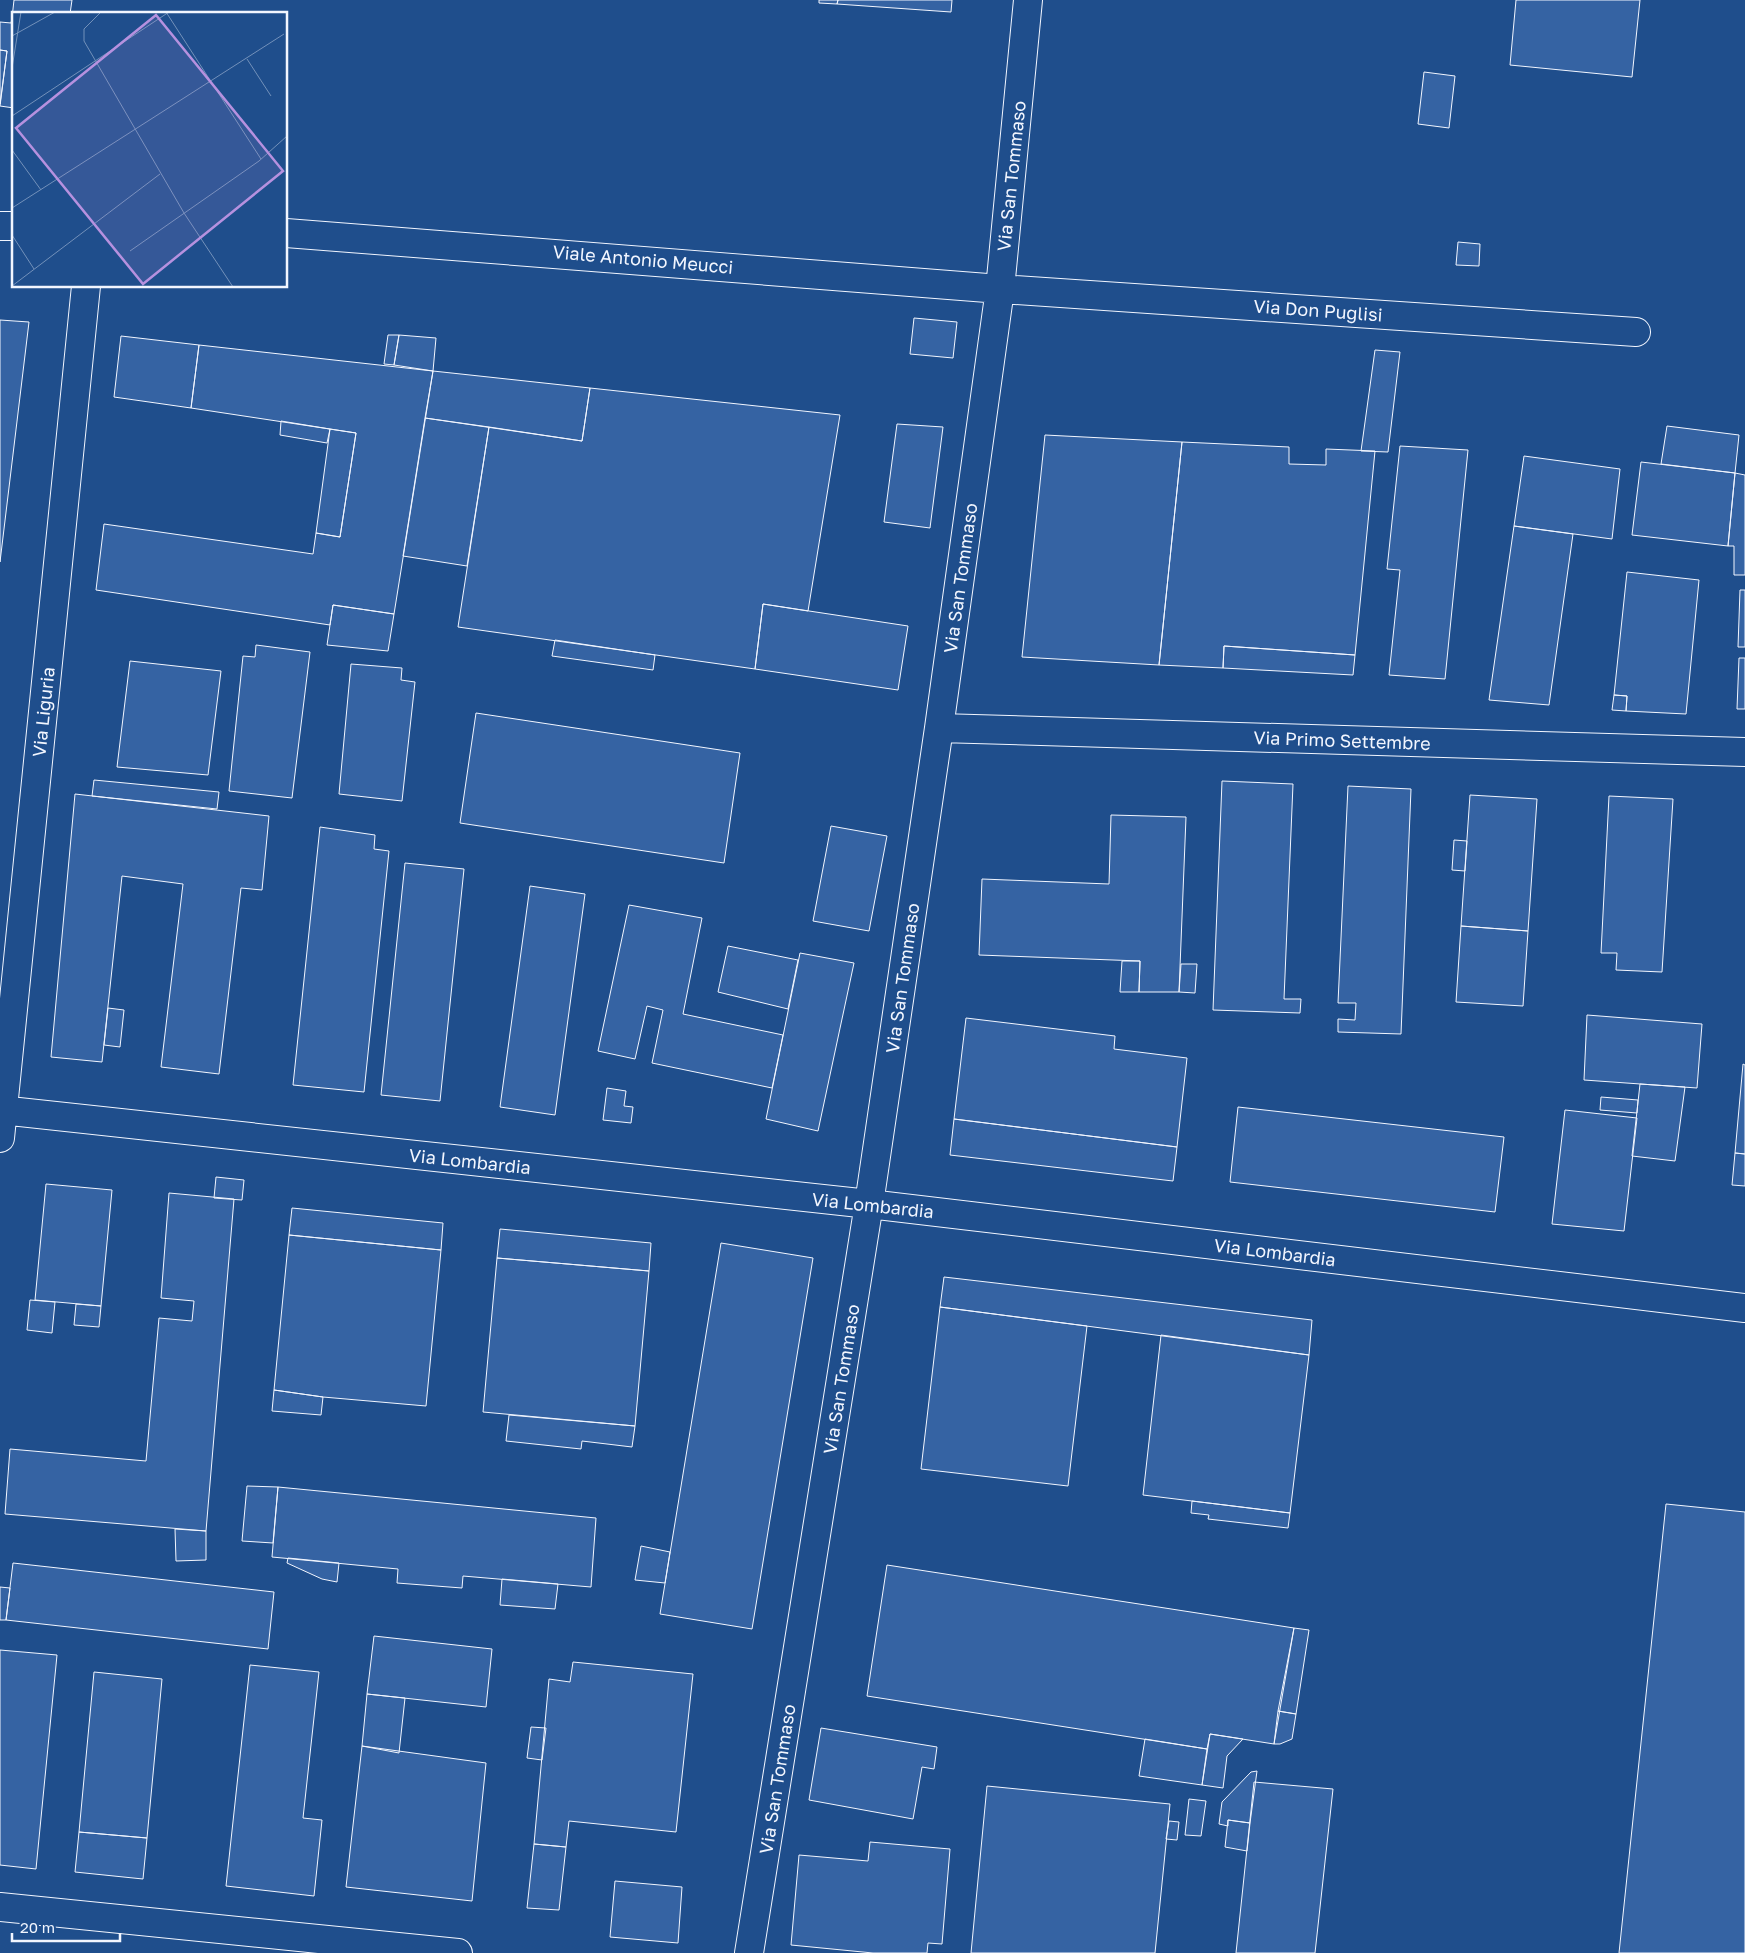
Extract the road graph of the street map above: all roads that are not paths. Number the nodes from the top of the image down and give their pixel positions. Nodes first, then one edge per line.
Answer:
1 (1028, 0) edge
2 (288, 232) edge
3 (86, 288) edge
4 (1000, 288) junction
5 (1636, 332) dead end
6 (939, 728) junction
7 (1745, 752) edge
8 (2, 1110) edge
9 (0, 1138) edge
10 (869, 1204) junction
11 (1745, 1308) edge
12 (0, 1907) edge
13 (458, 1953) edge
14 (749, 1953) edge

1 - 4 street, Via San Tommaso
2 - 4 street, Viale Antonio Meucci
3 - 8 street, Via Liguria
4 - 5 street, Via Don Puglisi
4 - 6 street, Via San Tommaso
6 - 7 street, Via Primo Settembre
6 - 10 street, Via San Tommaso
8 - 9 street, Via Liguria
8 - 10 street, Via Lombardia
10 - 11 street, Via Lombardia
10 - 14 street, Via San Tommaso
12 - 13 street

